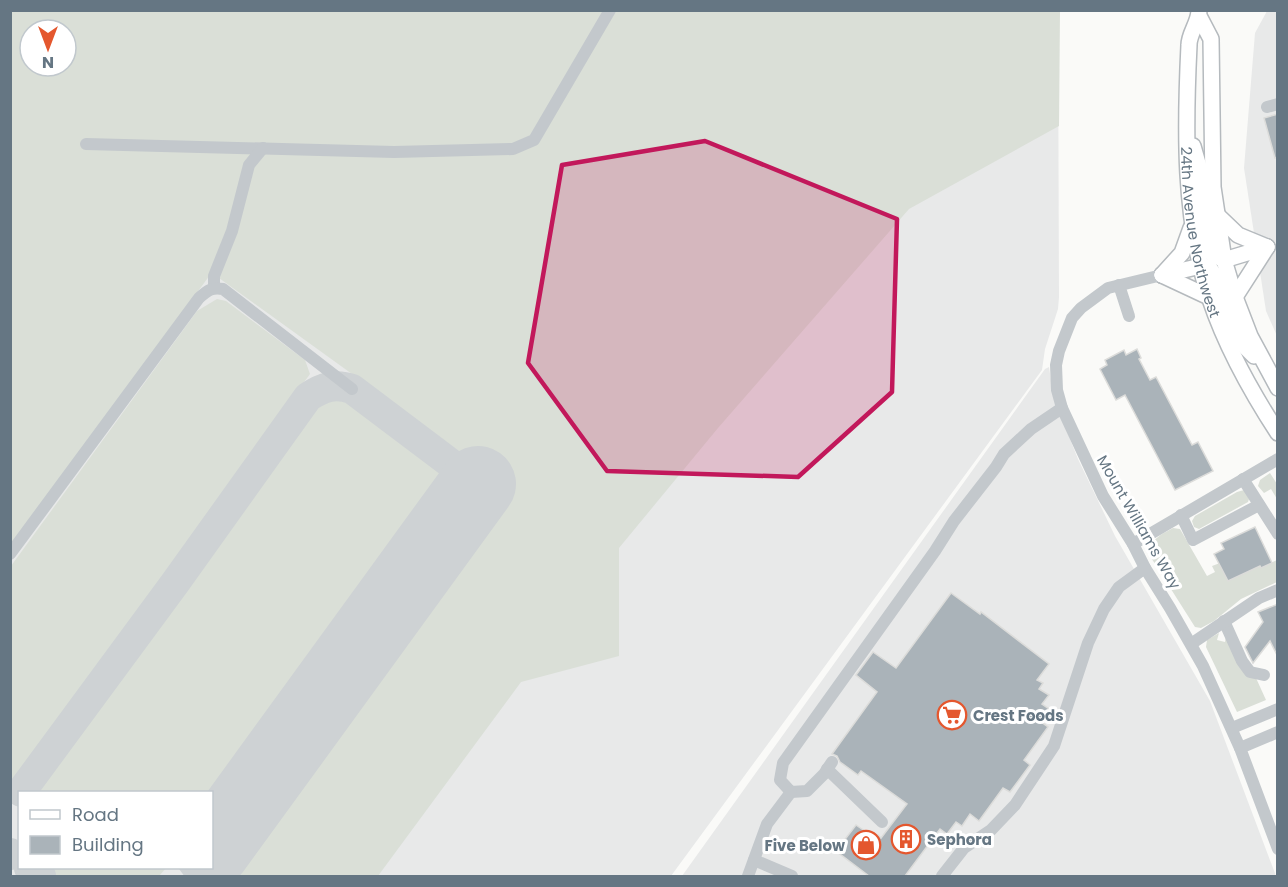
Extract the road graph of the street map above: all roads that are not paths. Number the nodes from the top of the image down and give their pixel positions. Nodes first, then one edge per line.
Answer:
1 (610, 10) edge
2 (1199, 13) edge
3 (1188, 126) junction
4 (86, 144) dead end
5 (263, 148) junction
6 (1216, 214) junction
7 (1192, 224) junction
8 (1272, 246) edge
9 (1224, 260) junction
10 (1201, 266) junction
11 (1162, 275) junction
12 (1119, 285) junction
13 (214, 288) junction
14 (1209, 297) junction
15 (1234, 297) junction
16 (1129, 316) dead end
17 (1265, 367) junction
18 (1278, 388) edge
19 (352, 389) dead end
20 (1062, 408) junction
21 (1278, 433) edge
22 (1278, 459) edge
23 (1243, 479) junction
24 (1259, 505) junction
25 (1181, 515) junction
26 (1278, 534) edge
27 (1133, 544) junction
28 (10, 554) edge
29 (1145, 568) junction
30 (1278, 590) edge
31 (1224, 621) junction
32 (1191, 644) junction
33 (1264, 675) dead end
34 (1278, 709) edge
35 (1232, 728) junction
36 (1277, 734) edge
37 (1240, 748) junction
38 (791, 792) junction
39 (882, 822) dead end
40 (1278, 849) edge
41 (754, 861) junction
42 (748, 876) edge
43 (792, 876) edge
44 (942, 876) edge

1 - 5 street
2 - 3 main road, 24th Avenue Northwest
2 - 6 main road, 24th Avenue Northwest
3 - 7 main road, 24th Avenue Northwest
3 - 9 main road
4 - 5 street
5 - 13 street
6 - 8 main road
6 - 9 main road, 24th Avenue Northwest
7 - 10 main road, 24th Avenue Northwest
7 - 11 main road
8 - 9 main road
8 - 15 main road
9 - 15 main road, 24th Avenue Northwest
10 - 11 main road
10 - 14 main road, 24th Avenue Northwest
10 - 17 main road
11 - 12 street, Mount Williams Way
11 - 14 main road
12 - 16 street
12 - 20 street, Mount Williams Way
13 - 19 street
13 - 28 street
14 - 21 main road, 24th Avenue Northwest
15 - 17 main road, 24th Avenue Northwest
17 - 18 main road, 24th Avenue Northwest
20 - 27 street, Mount Williams Way
20 - 38 street
22 - 23 street
23 - 24 street
23 - 25 street
24 - 25 street
24 - 26 street
25 - 27 street
27 - 29 street, Mount Williams Way
29 - 32 street, Mount Williams Way
29 - 44 street
30 - 31 street
31 - 32 street
31 - 33 street
32 - 35 street, Mount Williams Way
34 - 35 street
35 - 37 street, Mount Williams Way
36 - 37 street
37 - 40 street
38 - 39 street
38 - 41 street
41 - 42 street
41 - 43 street

